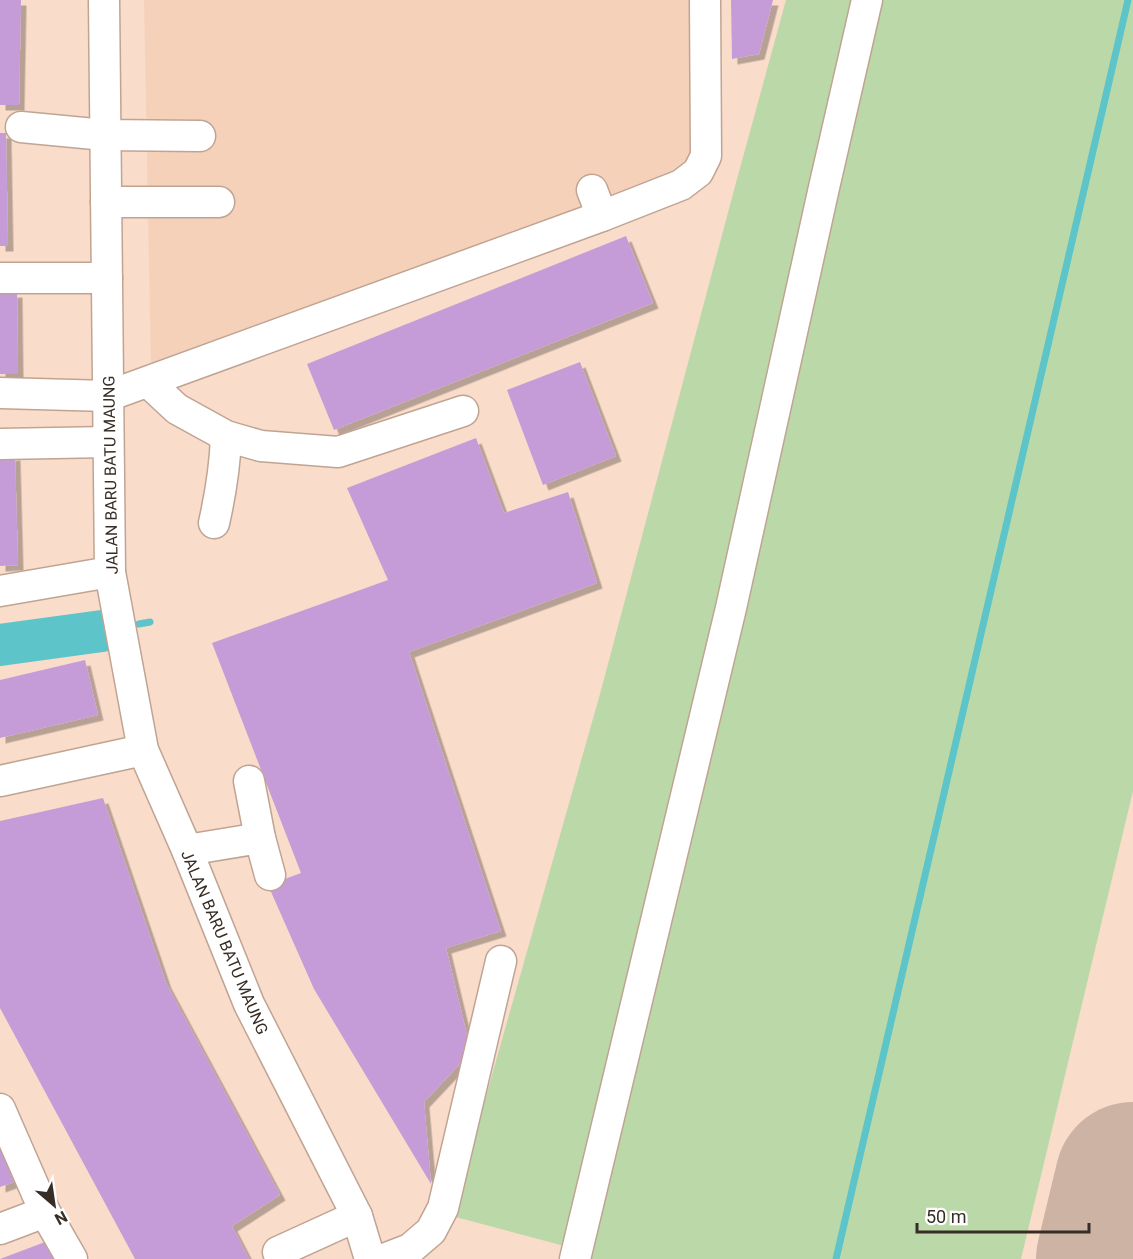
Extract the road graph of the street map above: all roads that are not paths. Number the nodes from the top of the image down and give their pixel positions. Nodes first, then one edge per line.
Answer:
1 (104, 0) edge
2 (705, 0) edge
3 (867, 0) edge
4 (21, 127) dead end
5 (105, 135) junction
6 (200, 136) dead end
7 (106, 202) junction
8 (219, 202) dead end
9 (0, 278) edge
10 (107, 278) junction
11 (148, 382) junction
12 (0, 393) edge
13 (108, 396) junction
14 (463, 411) dead end
15 (226, 436) junction
16 (108, 442) junction
17 (0, 444) edge
18 (214, 523) dead end
19 (110, 572) junction
20 (0, 591) edge
21 (143, 750) junction
22 (249, 781) dead end
23 (0, 782) edge
24 (260, 838) junction
25 (187, 850) junction
26 (270, 875) dead end
27 (501, 961) dead end
28 (0, 1109) edge
29 (45, 1212) junction
30 (357, 1216) junction
31 (0, 1229) edge
32 (278, 1252) dead end
33 (72, 1259) edge
34 (370, 1259) edge
35 (384, 1259) edge
36 (575, 1259) edge

1 - 5 street, JALAN BARU BATU MAUNG
2 - 11 street
3 - 36 street
4 - 5 street
5 - 6 street
5 - 7 street, JALAN BARU BATU MAUNG
7 - 8 street
7 - 10 street, JALAN BARU BATU MAUNG
9 - 10 street
10 - 13 street, JALAN BARU BATU MAUNG
11 - 13 street
11 - 15 street
12 - 13 street
13 - 16 street, JALAN BARU BATU MAUNG
14 - 15 street
15 - 18 street
16 - 17 street
16 - 19 street, JALAN BARU BATU MAUNG
19 - 20 street
19 - 21 street, JALAN BARU BATU MAUNG
21 - 23 street
21 - 25 street, JALAN BARU BATU MAUNG
22 - 24 street
24 - 25 street
24 - 26 street
25 - 30 street, JALAN BARU BATU MAUNG
27 - 35 street
28 - 29 street
29 - 31 street
29 - 33 street
30 - 32 street
30 - 34 street, JALAN BARU BATU MAUNG

